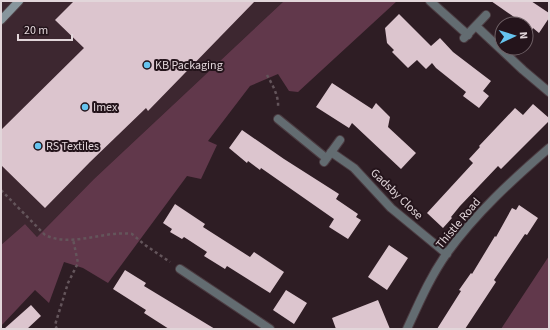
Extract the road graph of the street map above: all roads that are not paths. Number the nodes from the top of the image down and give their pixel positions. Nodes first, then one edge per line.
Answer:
1 (19, 1) edge
2 (430, 1) edge
3 (486, 15) dead end
4 (1, 20) edge
5 (476, 26) junction
6 (549, 92) edge
7 (278, 120) road end
8 (340, 140) dead end
9 (549, 148) edge
10 (327, 157) junction
11 (447, 254) junction
12 (180, 269) road end
13 (270, 329) edge
14 (407, 329) edge

1 - 4 street
2 - 5 street
3 - 5 street
5 - 6 street
7 - 10 street, Gadsby Close
8 - 10 street
9 - 11 street, Thistle Road
10 - 11 street, Gadsby Close
11 - 14 street, Thistle Road
12 - 13 street

